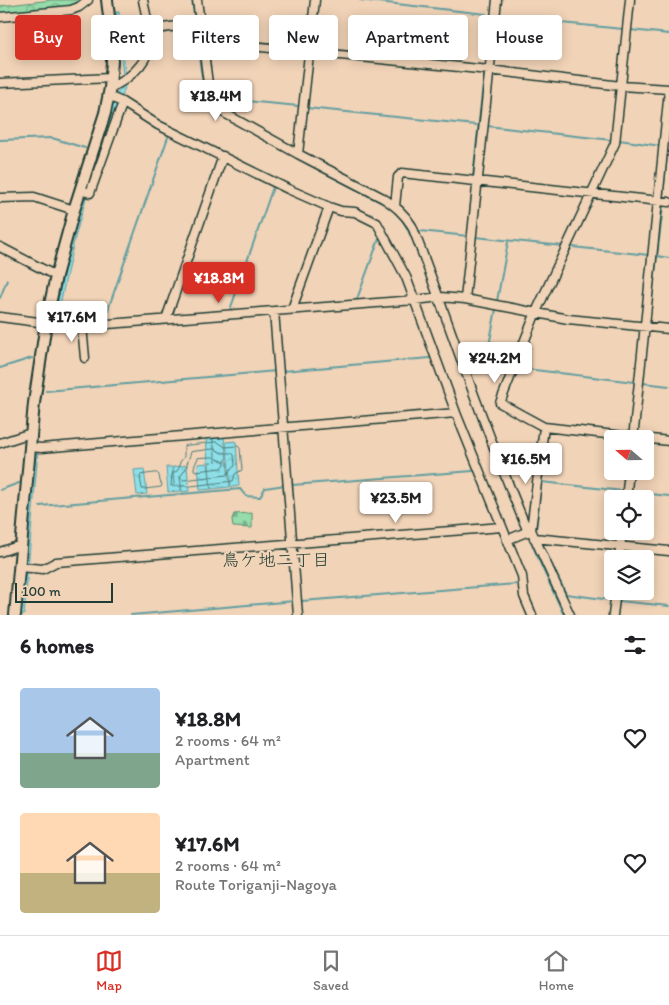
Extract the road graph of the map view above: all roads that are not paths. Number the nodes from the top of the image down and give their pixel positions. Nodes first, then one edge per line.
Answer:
1 (88, 0) edge
2 (107, 0) edge
3 (143, 0) edge
4 (197, 0) edge
5 (315, 0) edge
6 (496, 0) edge
7 (630, 0) edge
8 (146, 15) edge
9 (199, 15) edge
10 (313, 15) edge
11 (0, 17) edge
12 (338, 55) edge
13 (143, 60) edge
14 (205, 60) edge
15 (308, 60) edge
16 (489, 70) junction
17 (0, 83) edge
18 (621, 86) junction
19 (112, 89) junction
20 (669, 89) edge
21 (123, 103) junction
22 (298, 154) junction
23 (223, 156) junction
24 (478, 181) junction
25 (84, 191) junction
26 (592, 194) junction
27 (0, 198) edge
28 (658, 201) junction
29 (669, 202) edge
30 (395, 206) junction
31 (329, 207) junction
32 (74, 210) junction
33 (0, 247) edge
34 (56, 276) junction
35 (440, 297) junction
36 (465, 299) junction
37 (415, 300) junction
38 (292, 310) junction
39 (274, 311) junction
40 (536, 312) junction
41 (0, 317) edge
42 (166, 319) junction
43 (46, 323) junction
44 (82, 326) junction
45 (644, 327) junction
46 (669, 329) edge
47 (85, 358) dead end
48 (456, 413) junction
49 (284, 427) junction
50 (544, 427) junction
51 (634, 430) edge
52 (31, 433) junction
53 (604, 434) edge
54 (654, 440) edge
55 (669, 441) edge
56 (0, 443) edge
57 (30, 447) junction
58 (502, 527) junction
59 (531, 533) junction
60 (507, 540) junction
61 (621, 540) edge
62 (293, 543) junction
63 (621, 545) junction
64 (21, 546) junction
65 (620, 550) edge
66 (669, 551) edge
67 (0, 552) edge
68 (23, 568) junction
69 (615, 600) edge
70 (15, 615) edge
71 (298, 615) edge
72 (532, 615) edge
73 (570, 615) edge
74 (613, 615) edge

1 - 11 street
2 - 19 main road
3 - 8 street
4 - 9 street
5 - 10 street
6 - 16 street
7 - 18 street
12 - 16 street
13 - 19 street
14 - 22 street
15 - 22 street
16 - 18 street
16 - 24 street
17 - 19 street
18 - 20 street
18 - 26 street
19 - 21 street
19 - 25 main road
20 - 28 street
21 - 23 street
21 - 25 street
22 - 30 street
23 - 31 street
23 - 42 street
24 - 26 street
24 - 30 street
24 - 36 street
25 - 32 main road
26 - 28 street
26 - 40 street
27 - 32 street
28 - 29 street
28 - 45 street
30 - 35 street
31 - 37 street
31 - 38 street
32 - 34 main road
33 - 34 street
34 - 43 main road
35 - 36 street
35 - 37 street
35 - 59 street
36 - 40 street
37 - 38 street
37 - 48 street
38 - 39 street
39 - 42 street
39 - 49 street
40 - 45 street
40 - 50 street
41 - 43 street
42 - 44 street
43 - 44 street
43 - 52 main road
44 - 47 street
45 - 46 street
45 - 51 street
48 - 49 street
48 - 58 street
49 - 57 street
49 - 62 street
50 - 53 street
50 - 59 street
52 - 56 street
52 - 57 main road
54 - 55 street
57 - 64 main road
58 - 60 street
58 - 62 street
59 - 60 street
59 - 63 street
59 - 73 street
60 - 72 street
61 - 63 street
62 - 68 street
62 - 71 street
63 - 65 street
63 - 66 street
64 - 67 street
64 - 68 main road
68 - 70 main road
69 - 74 street

